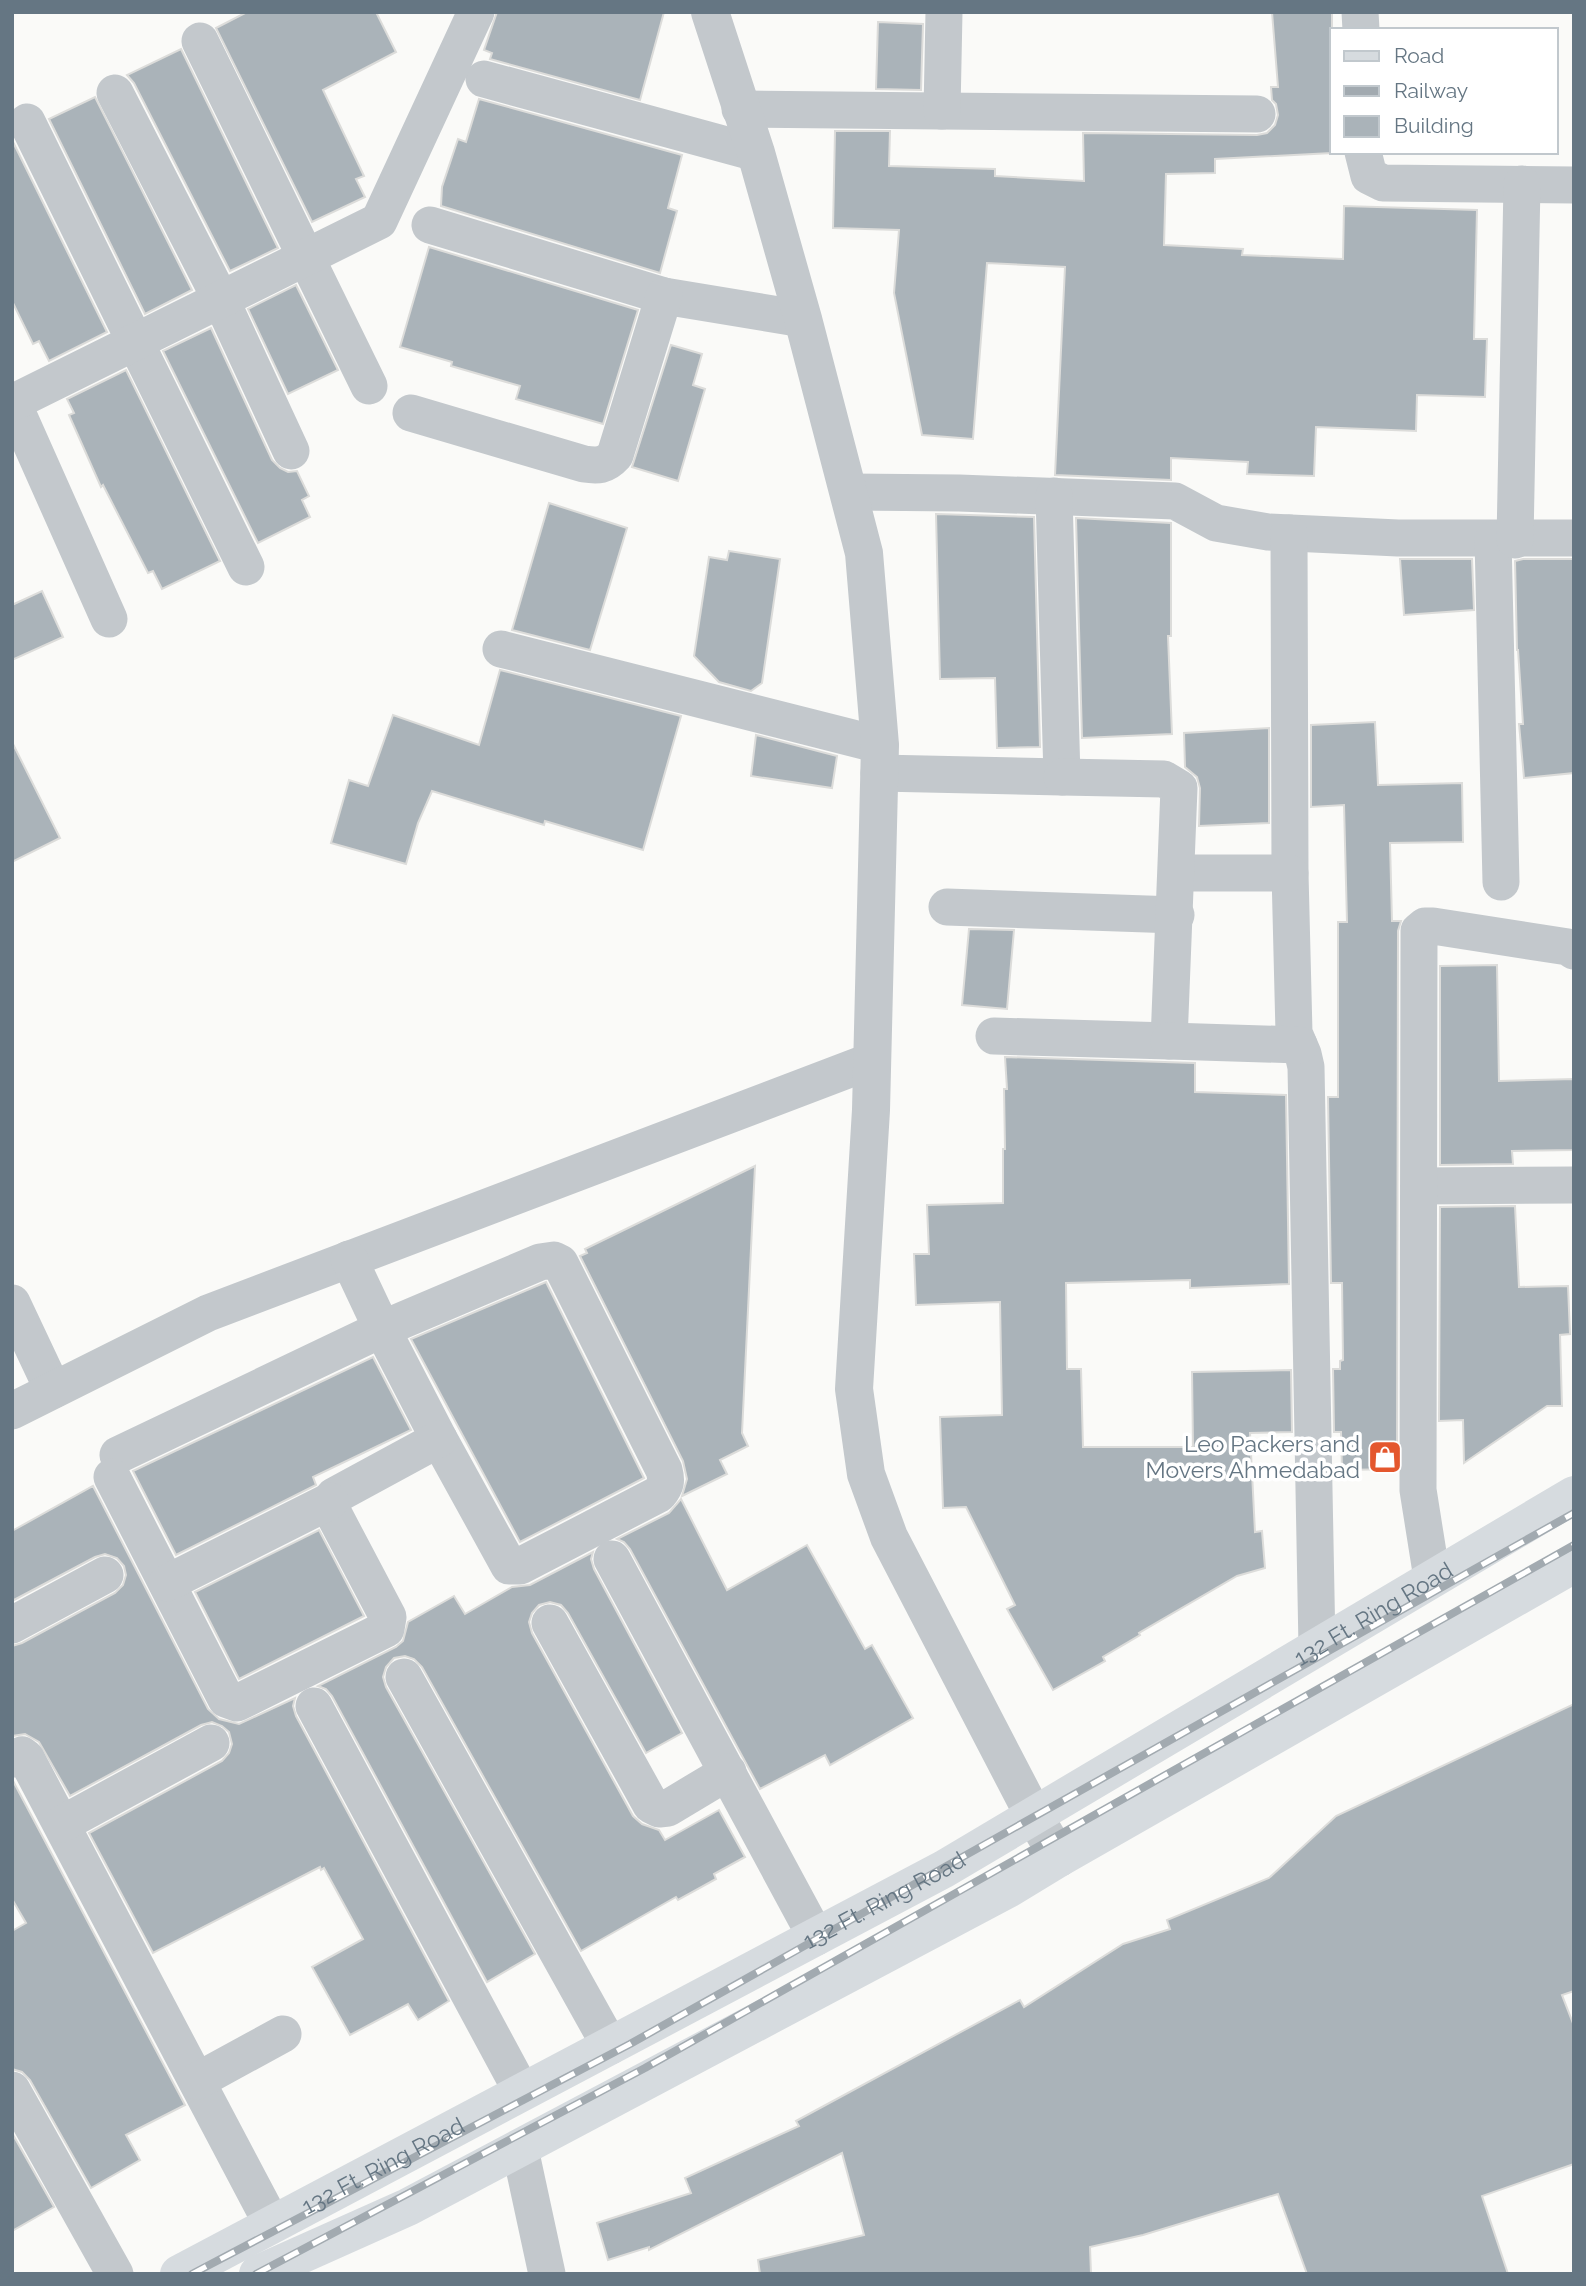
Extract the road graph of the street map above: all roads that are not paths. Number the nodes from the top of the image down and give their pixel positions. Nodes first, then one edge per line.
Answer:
1 (476, 12) edge
2 (710, 12) edge
3 (944, 12) edge
4 (200, 41) dead end
5 (484, 79) dead end
6 (114, 93) dead end
7 (740, 109) junction
8 (942, 111) junction
9 (1257, 114) dead end
10 (27, 122) dead end
11 (756, 153) junction
12 (1364, 154) edge
13 (1522, 184) junction
14 (1574, 185) edge
15 (430, 225) dead end
16 (306, 258) junction
17 (664, 296) junction
18 (220, 300) junction
19 (803, 319) junction
20 (136, 343) junction
21 (369, 386) dead end
22 (13, 402) edge
23 (411, 413) dead end
24 (291, 451) dead end
25 (850, 492) junction
26 (1054, 496) junction
27 (1289, 533) junction
28 (1574, 538) edge
29 (1504, 540) junction
30 (246, 567) dead end
31 (109, 619) dead end
32 (501, 649) dead end
33 (880, 759) junction
34 (1062, 777) junction
35 (1177, 873) junction
36 (1290, 873) junction
37 (1501, 882) dead end
38 (947, 907) dead end
39 (1176, 915) junction
40 (1574, 951) edge
41 (994, 1036) dead end
42 (1169, 1041) junction
43 (1299, 1045) junction
44 (872, 1061) junction
45 (1574, 1185) edge
46 (1419, 1186) junction
47 (349, 1259) junction
48 (12, 1303) edge
49 (382, 1329) junction
50 (53, 1391) junction
51 (12, 1411) edge
52 (439, 1439) junction
53 (1574, 1495) edge
54 (330, 1501) junction
55 (612, 1559) dead end
56 (1574, 1564) edge
57 (105, 1575) dead end
58 (1432, 1578) junction
59 (167, 1583) junction
60 (550, 1622) dead end
61 (12, 1625) edge
62 (1317, 1647) junction
63 (404, 1677) dead end
64 (314, 1706) dead end
65 (211, 1744) dead end
66 (12, 1759) edge
67 (728, 1772) junction
68 (1034, 1816) junction
69 (62, 1824) junction
70 (1059, 1858) junction
71 (816, 1937) junction
72 (283, 2034) dead end
73 (610, 2046) junction
74 (197, 2081) junction
75 (12, 2090) edge
76 (522, 2092) junction
77 (520, 2149) junction
78 (272, 2224) junction
79 (115, 2274) edge
80 (178, 2274) edge
81 (258, 2274) edge
82 (547, 2274) edge

1 - 16 street
2 - 7 street
3 - 8 street
4 - 16 street
5 - 11 street
6 - 18 street
7 - 8 street
7 - 11 street
8 - 9 street
10 - 20 street
11 - 19 street
12 - 13 street
13 - 14 street
13 - 29 street
15 - 17 street
16 - 18 street
16 - 21 street
17 - 19 street
17 - 23 street
18 - 20 street
18 - 24 street
19 - 25 street
20 - 22 street
20 - 30 street
22 - 31 street
25 - 26 street
25 - 33 street
26 - 27 street
26 - 34 street
27 - 29 street
27 - 36 street
28 - 29 street
29 - 37 street
32 - 33 street
33 - 34 street
33 - 44 street
34 - 35 street
35 - 36 street
35 - 39 street
36 - 43 street
38 - 39 street
39 - 42 street
40 - 46 street
41 - 42 street
42 - 43 street
43 - 62 street
44 - 47 street
44 - 68 street
45 - 46 street
46 - 58 street
47 - 49 street
47 - 50 street
48 - 50 street
49 - 52 street
49 - 52 street
49 - 59 street
50 - 51 street
52 - 54 street
53 - 58 main road, 132 Ft. Ring Road
54 - 59 street
54 - 59 street
55 - 67 street
56 - 70 main road, 132 Ft. Ring Road
57 - 61 street
58 - 62 main road, 132 Ft. Ring Road
60 - 67 street
62 - 68 main road, 132 Ft. Ring Road
63 - 73 street
64 - 76 street
65 - 69 street
66 - 69 street
67 - 71 street
68 - 70 street
68 - 71 main road, 132 Ft. Ring Road
69 - 74 street
70 - 77 main road, 132 Ft. Ring Road
71 - 73 main road, 132 Ft. Ring Road
72 - 74 street
73 - 76 main road, 132 Ft. Ring Road
74 - 78 street
75 - 79 street
76 - 78 main road, 132 Ft. Ring Road
77 - 81 main road, 132 Ft. Ring Road
77 - 82 street
78 - 80 main road, 132 Ft. Ring Road

